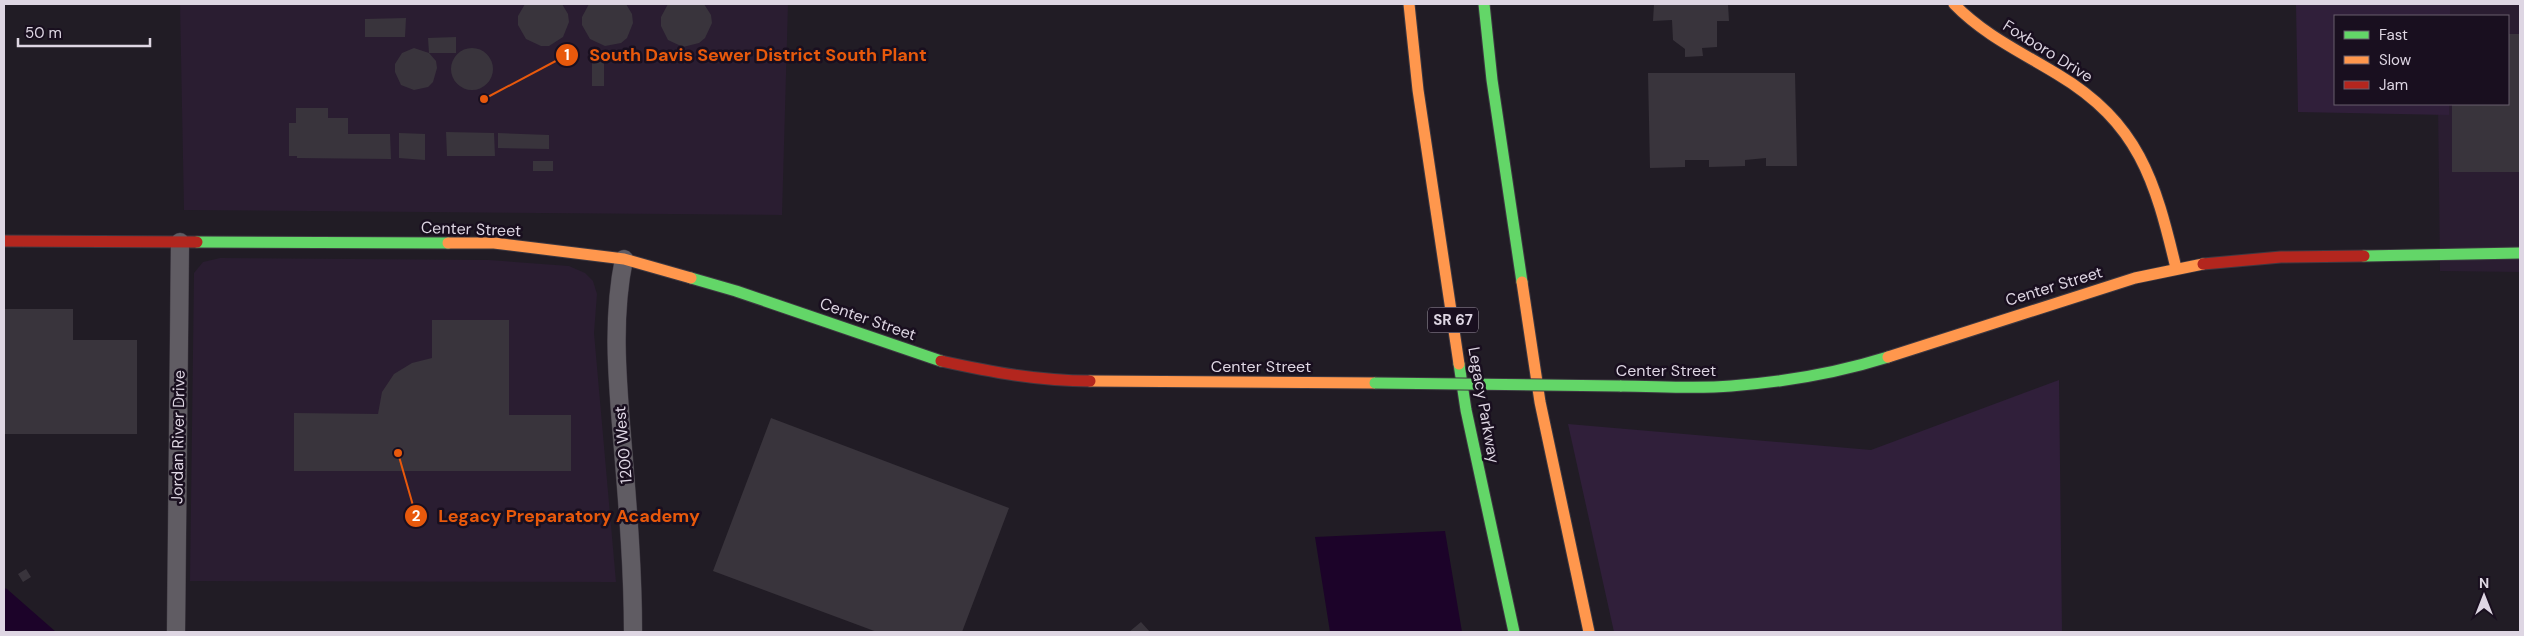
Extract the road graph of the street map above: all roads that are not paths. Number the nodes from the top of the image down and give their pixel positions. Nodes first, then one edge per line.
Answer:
1 (1409, 4) edge
2 (1484, 4) edge
3 (1954, 4) edge
4 (4, 241) edge
5 (180, 242) junction
6 (2520, 253) edge
7 (624, 259) junction
8 (2176, 268) junction
9 (176, 632) edge
10 (633, 632) edge
11 (1514, 632) edge
12 (1588, 632) edge

1 - 11 main road, Legacy Parkway / SR 67
2 - 12 main road
3 - 8 main road, Foxboro Drive
4 - 5 main road, Center Street
5 - 7 main road, Center Street
5 - 9 street, Jordan River Drive
6 - 8 main road, Center Street
7 - 8 main road, Center Street, bridge
7 - 10 street, 1200 West

